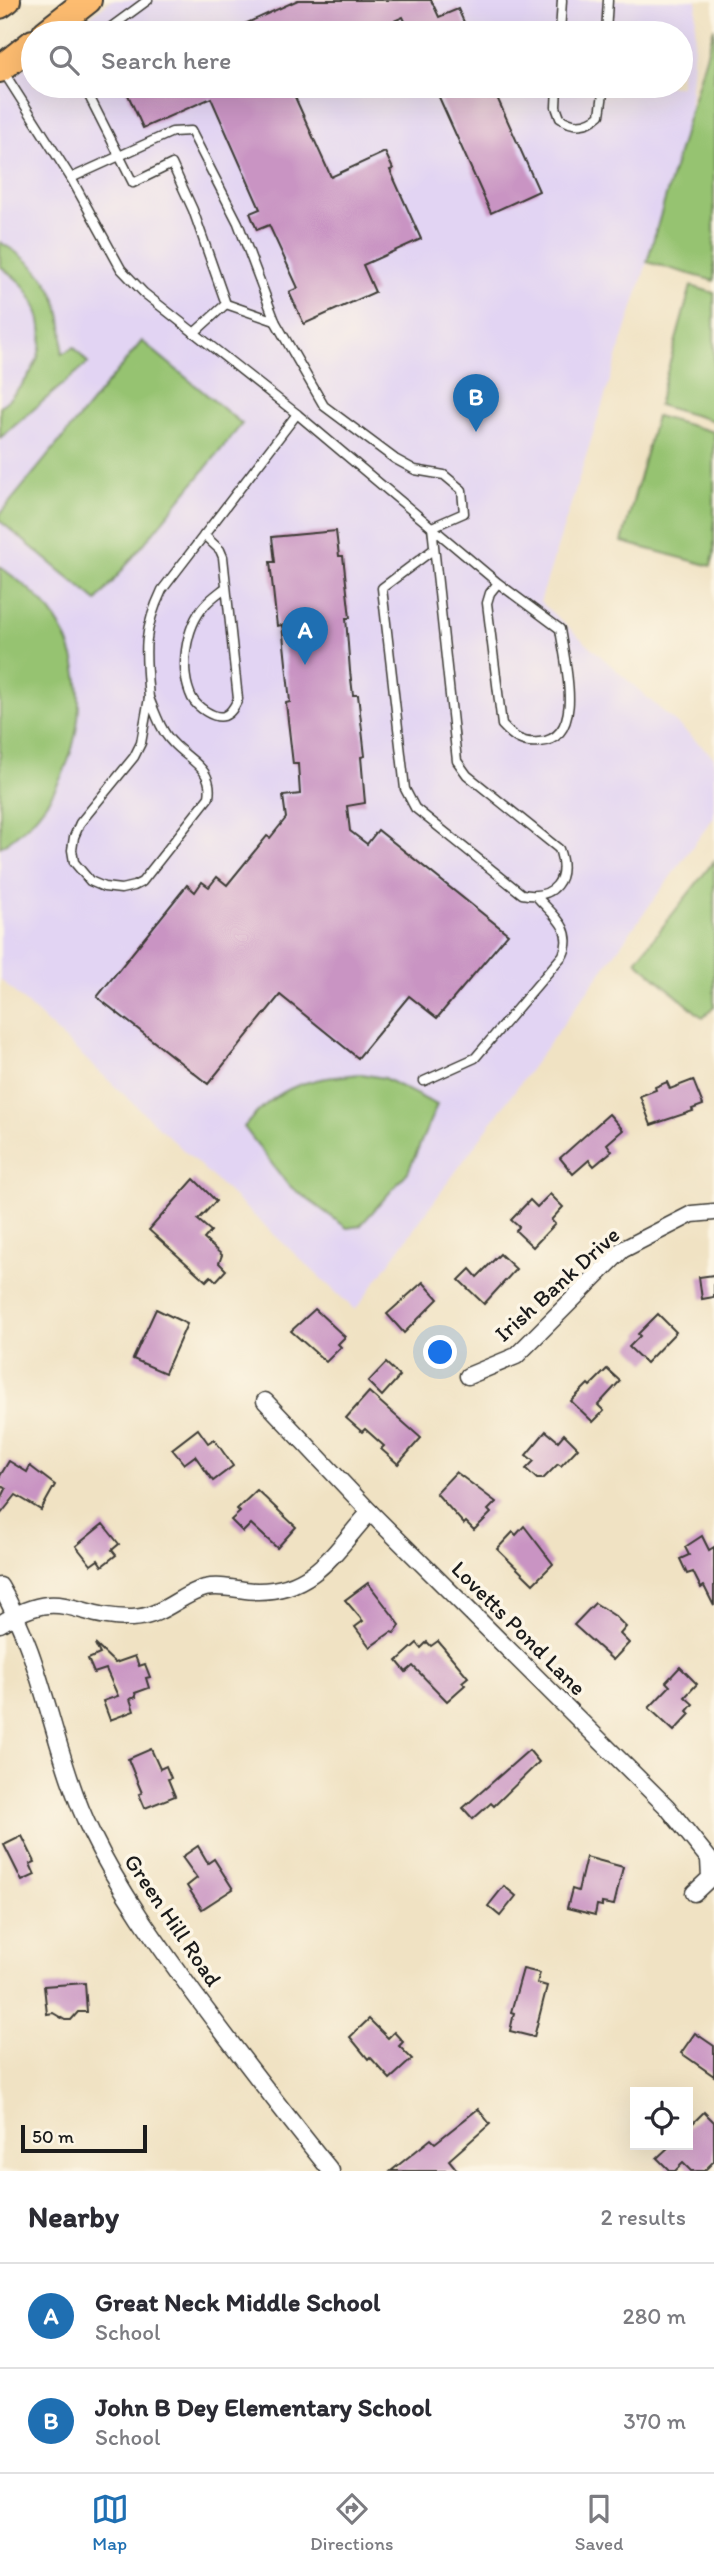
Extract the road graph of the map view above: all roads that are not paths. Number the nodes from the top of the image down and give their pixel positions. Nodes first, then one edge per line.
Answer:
1 (7, 0) edge
2 (88, 0) edge
3 (148, 0) edge
4 (562, 0) edge
5 (608, 0) edge
6 (0, 5) edge
7 (61, 21) edge
8 (119, 21) edge
9 (561, 21) edge
10 (607, 21) edge
11 (21, 52) edge
12 (0, 68) edge
13 (90, 98) edge
14 (556, 98) edge
15 (602, 98) edge
16 (118, 156) junction
17 (71, 178) junction
18 (226, 304) junction
19 (275, 321) junction
20 (194, 333) junction
21 (297, 414) junction
22 (432, 527) junction
23 (204, 535) junction
24 (434, 549) junction
25 (498, 583) junction
26 (226, 587) junction
27 (149, 698) junction
28 (537, 897) junction
29 (424, 1081) dead end
30 (714, 1212) edge
31 (468, 1376) dead end
32 (265, 1401) dead end
33 (370, 1512) junction
34 (0, 1586) edge
35 (15, 1615) junction
36 (0, 1624) edge
37 (694, 1893) dead end
38 (331, 2171) edge

1 - 6 main road
2 - 7 main road
3 - 8 lane
4 - 9 lane
5 - 10 lane
11 - 12 main road
12 - 17 lane
13 - 16 lane
14 - 15 lane
16 - 17 lane
16 - 18 lane
16 - 19 lane
17 - 20 lane
18 - 19 lane
18 - 20 lane
19 - 22 lane
20 - 21 lane
21 - 22 lane
21 - 23 lane
22 - 24 lane
22 - 25 lane
23 - 26 lane
23 - 27 lane
24 - 28 lane
24 - 28 lane
25 - 25 lane
26 - 26 lane
27 - 27 lane
28 - 29 lane
30 - 31 street, Irish Bank Drive
32 - 33 street, Lovetts Pond Lane
33 - 35 street
33 - 37 street, Lovetts Pond Lane
34 - 35 street, Green Hill Road
35 - 36 street
35 - 38 street, Green Hill Road

